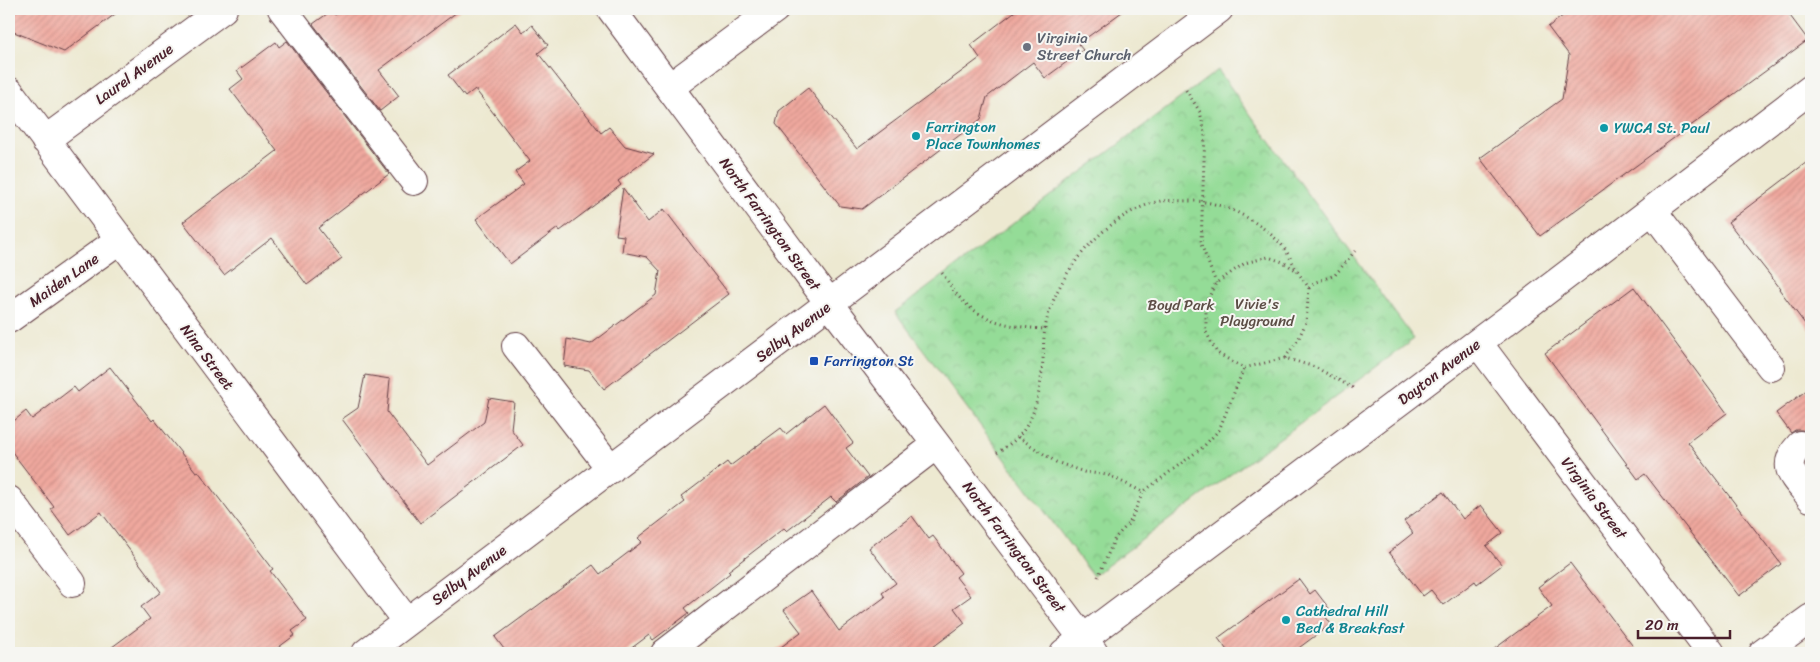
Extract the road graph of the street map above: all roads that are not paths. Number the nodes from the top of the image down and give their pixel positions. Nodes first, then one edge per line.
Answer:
1 (224, 9) edge
2 (282, 9) edge
3 (611, 9) edge
4 (776, 9) edge
5 (1219, 9) edge
6 (670, 87) junction
7 (1811, 89) edge
8 (9, 91) edge
9 (45, 140) junction
10 (414, 181) dead end
11 (1652, 210) junction
12 (119, 240) junction
13 (830, 304) junction
14 (9, 319) edge
15 (1478, 343) junction
16 (516, 346) dead end
17 (1771, 367) dead end
18 (936, 445) junction
19 (1800, 445) dead end
20 (610, 469) junction
21 (1811, 498) edge
22 (9, 500) edge
23 (72, 583) dead end
24 (1811, 618) edge
25 (407, 622) junction
26 (1081, 648) edge
27 (366, 653) edge
28 (665, 653) edge
29 (1711, 653) edge
30 (1764, 653) edge

1 - 9 street, Laurel Avenue
2 - 10 street
3 - 6 street, North Farrington Street
4 - 6 street
5 - 13 street, Selby Avenue
6 - 13 street, North Farrington Street
7 - 11 street, Dayton Avenue
8 - 9 street, Nina Street
9 - 12 street, Nina Street
11 - 15 street, Dayton Avenue
11 - 17 street
12 - 14 street, Maiden Lane
12 - 25 street, Nina Street
13 - 18 street, North Farrington Street
13 - 20 street, Selby Avenue
15 - 26 street, Dayton Avenue
15 - 29 street, Virginia Street
16 - 20 street
18 - 26 street, North Farrington Street
18 - 28 street
19 - 21 street
20 - 25 street, Selby Avenue
22 - 23 street
24 - 30 street
25 - 27 street, Selby Avenue

